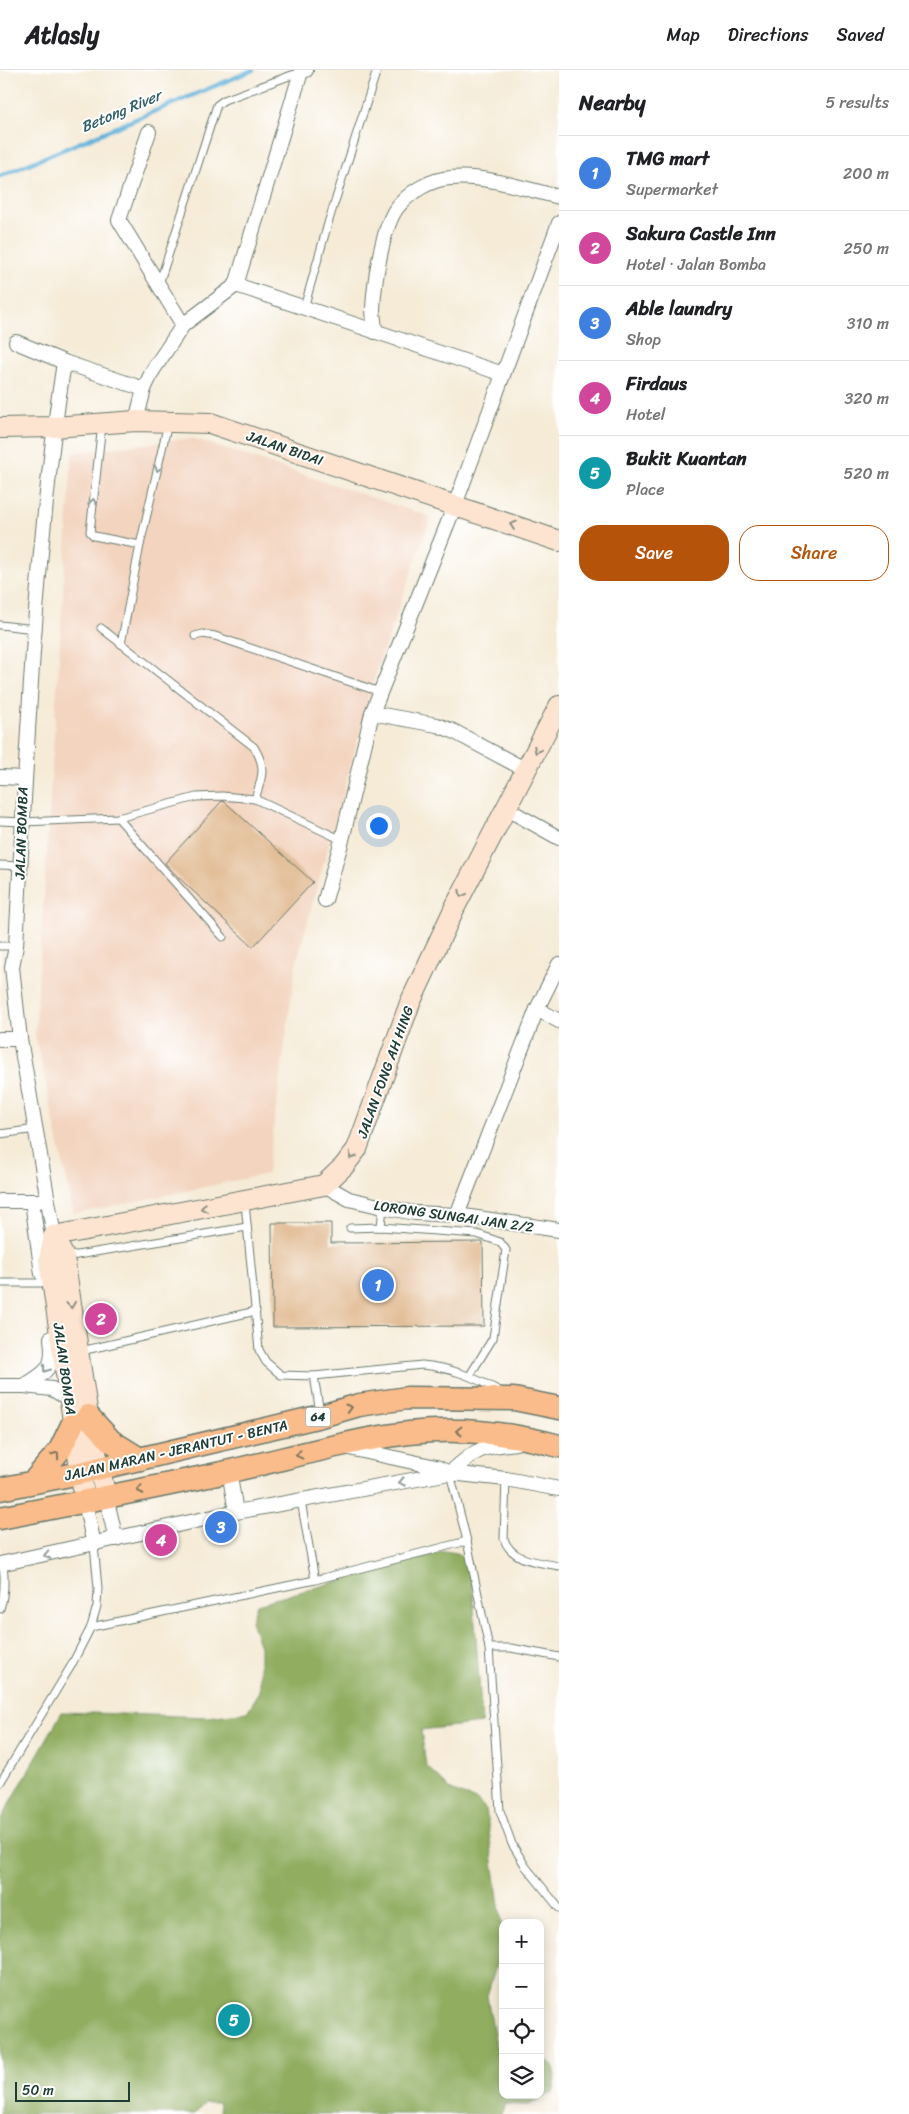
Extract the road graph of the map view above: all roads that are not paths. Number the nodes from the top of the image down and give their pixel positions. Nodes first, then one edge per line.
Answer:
1 (377, 70) edge
2 (303, 71) edge
3 (149, 132) dead end
4 (559, 197) edge
5 (559, 223) edge
6 (159, 284) junction
7 (236, 285) junction
8 (304, 308) junction
9 (183, 325) junction
10 (376, 332) junction
11 (16, 342) dead end
12 (64, 362) junction
13 (503, 374) junction
14 (144, 388) junction
15 (169, 420) junction
16 (136, 421) junction
17 (102, 423) junction
18 (54, 427) junction
19 (0, 428) edge
20 (455, 505) junction
21 (559, 541) edge
22 (140, 546) junction
23 (0, 625) edge
24 (100, 628) dead end
25 (35, 629) junction
26 (195, 636) dead end
27 (121, 644) junction
28 (380, 692) junction
29 (559, 706) edge
30 (372, 713) junction
31 (526, 770) junction
32 (0, 777) edge
33 (24, 778) junction
34 (255, 800) junction
35 (507, 809) junction
36 (118, 818) junction
37 (0, 821) edge
38 (23, 822) junction
39 (559, 838) edge
40 (342, 840) junction
41 (0, 865) edge
42 (20, 866) junction
43 (325, 900) dead end
44 (223, 937) dead end
45 (0, 946) edge
46 (16, 946) junction
47 (558, 967) edge
48 (537, 1009) junction
49 (559, 1021) edge
50 (0, 1039) edge
51 (20, 1039) junction
52 (36, 1130) junction
53 (0, 1134) edge
54 (324, 1184) junction
55 (245, 1200) junction
56 (0, 1201) edge
57 (32, 1201) junction
58 (49, 1201) junction
59 (383, 1208) junction
60 (457, 1215) junction
61 (247, 1227) junction
62 (381, 1227) junction
63 (350, 1228) dead end
64 (559, 1230) edge
65 (54, 1236) junction
66 (64, 1257) junction
67 (0, 1283) edge
68 (43, 1283) junction
69 (256, 1311) junction
70 (77, 1352) junction
71 (470, 1375) junction
72 (314, 1376) junction
73 (0, 1386) edge
74 (24, 1386) junction
75 (514, 1398) junction
76 (69, 1399) junction
77 (554, 1403) edge
78 (321, 1416) junction
79 (81, 1420) junction
80 (549, 1443) edge
81 (338, 1446) junction
82 (140, 1459) junction
83 (90, 1471) junction
84 (229, 1471) junction
85 (450, 1473) junction
86 (506, 1479) junction
87 (33, 1482) junction
88 (559, 1488) edge
89 (0, 1489) edge
90 (95, 1499) junction
91 (301, 1501) junction
92 (236, 1512) junction
93 (0, 1518) edge
94 (116, 1539) junction
95 (467, 1541) junction
96 (94, 1545) junction
97 (1, 1564) edge
98 (559, 1566) edge
99 (315, 1580) junction
100 (2, 1599) edge
101 (0, 1609) edge
102 (91, 1627) junction
103 (489, 1648) junction
104 (559, 1657) edge
105 (0, 1783) edge
106 (559, 1908) edge

1 - 8 lane
2 - 6 lane
2 - 7 street
3 - 6 street
4 - 10 street
5 - 13 street
6 - 9 street
7 - 8 street
7 - 9 street
8 - 10 street
9 - 14 street
10 - 13 street
11 - 12 street
12 - 14 street
12 - 18 street, JALAN BOMBA
13 - 20 street
14 - 16 street
15 - 16 main road, JALAN BIDAI
15 - 20 main road, JALAN BIDAI
15 -> 22 lane
16 - 17 main road, JALAN BIDAI
17 - 18 main road, JALAN BIDAI
22 -> 17 lane
18 - 19 main road, JALAN BIDAI
18 - 25 street, JALAN BOMBA
21 -> 20 main road, JALAN BIDAI
20 - 28 street
22 - 27 lane
23 - 25 lane
24 - 27 lane
25 - 33 street, JALAN BOMBA
26 - 28 lane
27 - 34 lane
28 - 30 street
29 -> 31 main road, JALAN FONG AH HING
30 - 31 street
30 - 40 street
31 - 35 main road, JALAN FONG AH HING
32 - 33 street
33 - 38 street, JALAN BOMBA
34 - 36 lane
34 - 40 lane
35 - 39 street
35 -> 54 main road, JALAN FONG AH HING
36 - 38 lane
36 - 44 lane
37 - 38 lane
38 - 42 street, JALAN BOMBA
40 - 43 street
41 - 42 lane
42 - 46 street, JALAN BOMBA
45 - 46 lane
46 - 51 street, JALAN BOMBA
47 - 48 street
48 - 49 street
48 - 60 street
50 - 51 street
51 - 52 street, JALAN BOMBA
52 - 53 lane
52 - 58 street, JALAN BOMBA
54 - 55 main road
54 - 59 street, LORONG SUNGAI JAN 2/2
55 - 61 lane
55 -> 65 main road
56 - 57 street
57 - 58 street
57 - 68 street
58 - 65 street, JALAN BOMBA
59 - 60 street, LORONG SUNGAI JAN 2/2
59 - 62 lane
60 - 64 street, LORONG SUNGAI JAN 2/2
61 - 66 lane
61 - 69 lane
62 - 63 lane
62 - 71 lane
65 - 66 main road, JALAN BOMBA
65 - 76 main road, JALAN BOMBA
66 -> 70 main road, JALAN BOMBA
67 - 68 lane
68 -> 74 street
69 - 70 lane
69 - 72 lane
70 - 79 main road, JALAN BOMBA
71 - 72 lane
71 - 75 lane
72 - 78 lane
73 - 74 street
74 - 76 street
75 - 77 main road, JALAN MARAN - JERANTUT - BENTA / 64
78 -> 75 main road, JALAN MARAN - JERANTUT - BENTA / 64
76 - 79 main road, JALAN BOMBA
78 - 82 main road, JALAN MARAN - JERANTUT - BENTA / 64
79 - 82 main road
79 - 83 main road, JALAN BOMBA
87 -> 79 main road
80 -> 81 main road
80 - 85 street
81 -> 84 main road
81 - 85 street
82 - 83 main road, JALAN MARAN - JERANTUT - BENTA / 64
83 - 87 main road, JALAN MARAN - JERANTUT - BENTA / 64
83 - 90 main road, JALAN BOMBA
84 -> 90 main road
84 - 92 street
85 - 86 street
85 -> 91 street
85 - 95 lane
86 - 88 street
86 - 98 lane
87 - 89 main road, JALAN MARAN - JERANTUT - BENTA / 64
90 - 93 main road
90 - 94 street
90 - 96 street
91 - 92 street
91 - 99 lane
92 - 94 street
94 - 96 street
95 - 99 lane
95 - 103 lane
96 -> 97 street
96 - 102 lane
97 - 100 lane
99 - 102 lane
100 - 101 lane
102 - 105 lane
103 - 104 lane
103 - 106 lane

